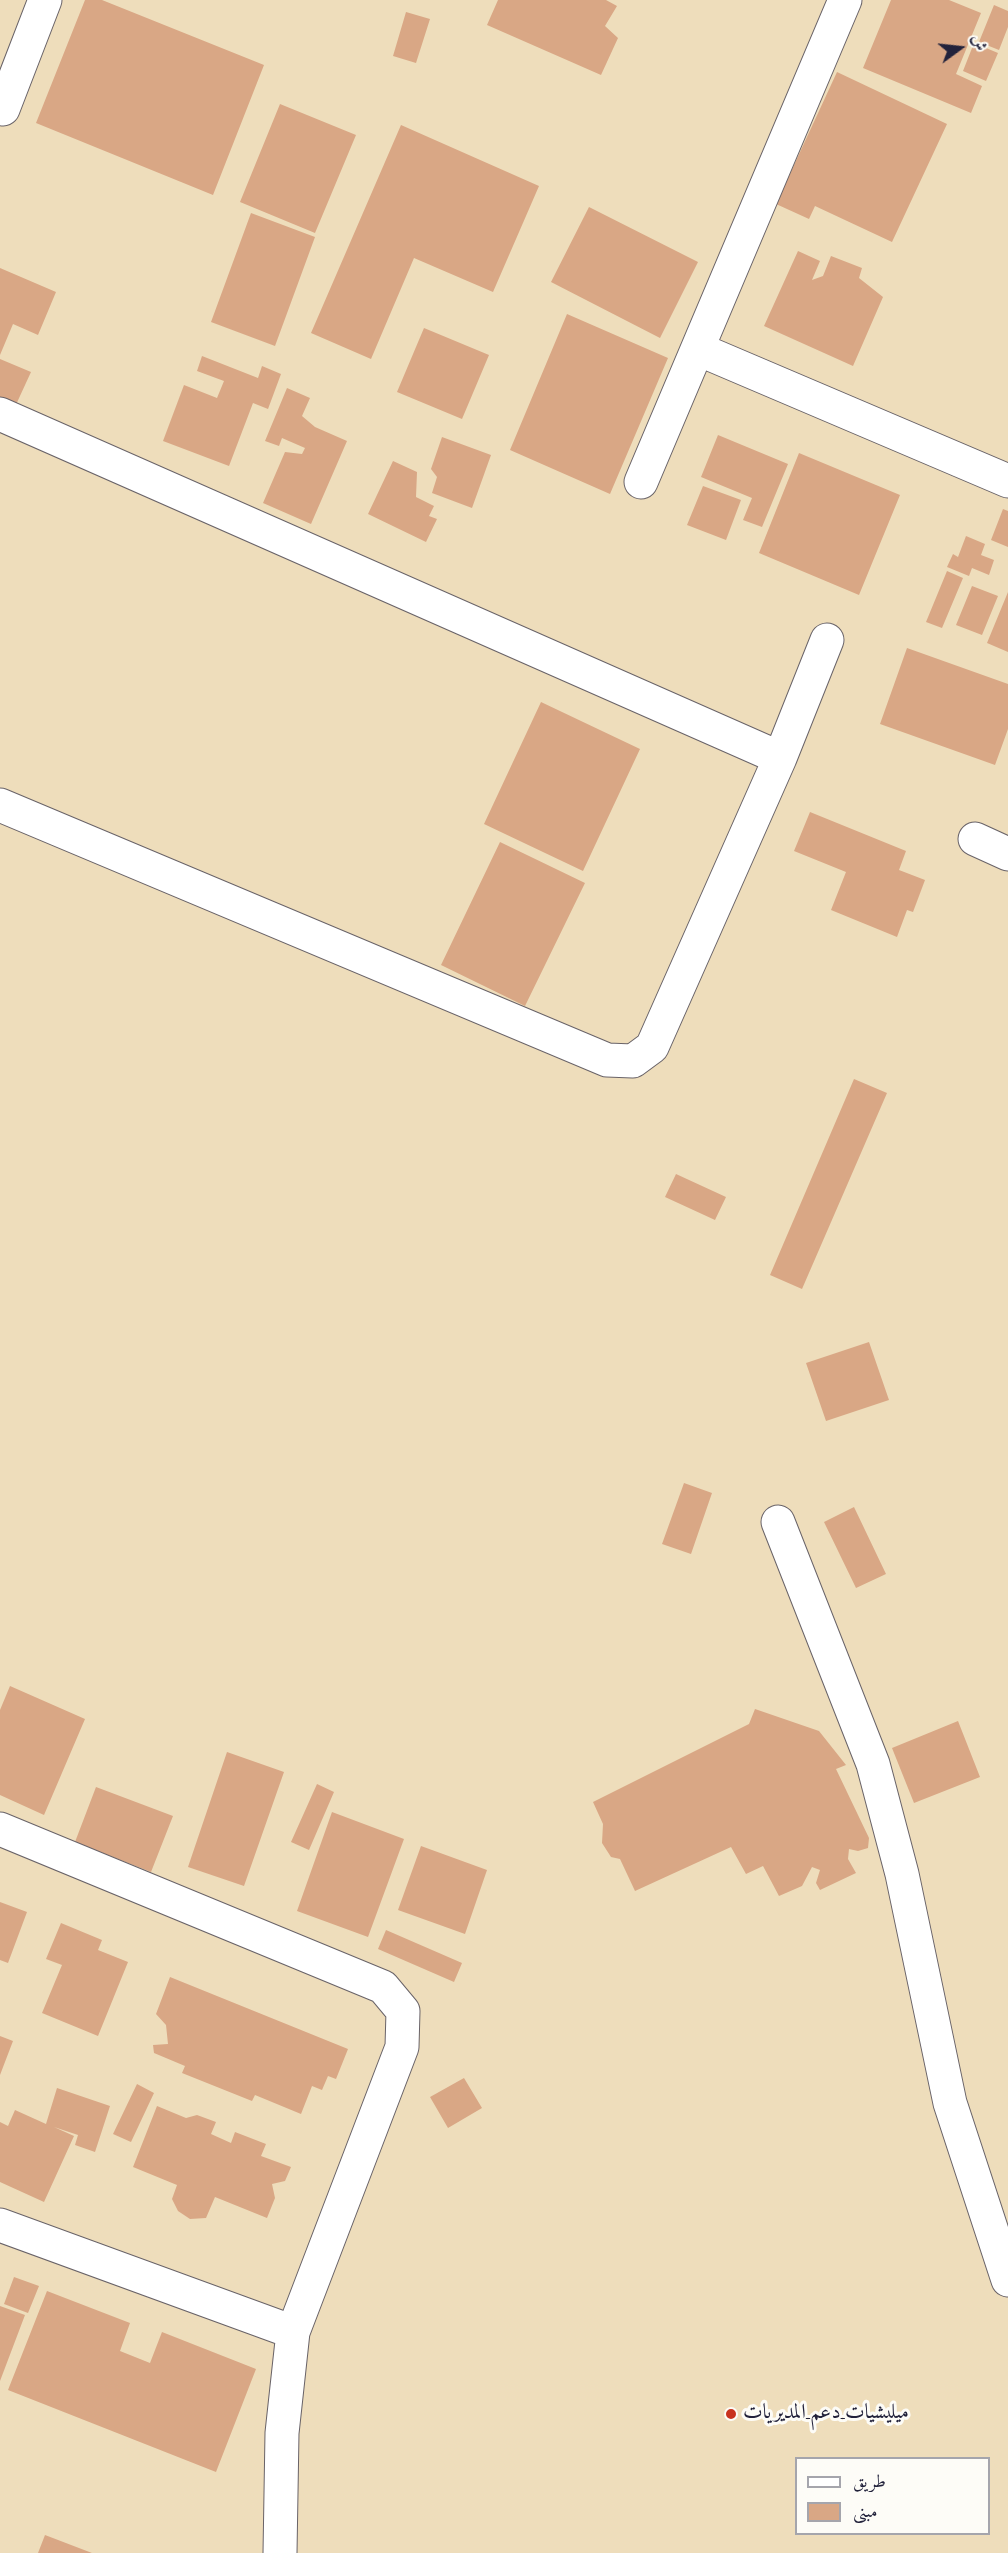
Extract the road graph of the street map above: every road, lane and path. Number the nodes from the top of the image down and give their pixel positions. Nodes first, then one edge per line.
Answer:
1 (45, 0) edge
2 (845, 0) edge
3 (3, 109) dead end
4 (698, 349) junction
5 (0, 414) edge
6 (1008, 481) edge
7 (641, 482) dead end
8 (827, 640) dead end
9 (780, 758) junction
10 (0, 805) edge
11 (975, 839) dead end
12 (1008, 854) edge
13 (778, 1522) dead end
14 (0, 1829) edge
15 (0, 2225) edge
16 (1005, 2264) edge
17 (293, 2332) junction
18 (280, 2553) edge

1 - 3 street
2 - 4 street
4 - 6 street
4 - 7 street
5 - 9 street
8 - 9 street
9 - 10 street
11 - 12 street
13 - 16 street
14 - 17 street
15 - 17 street
17 - 18 street

